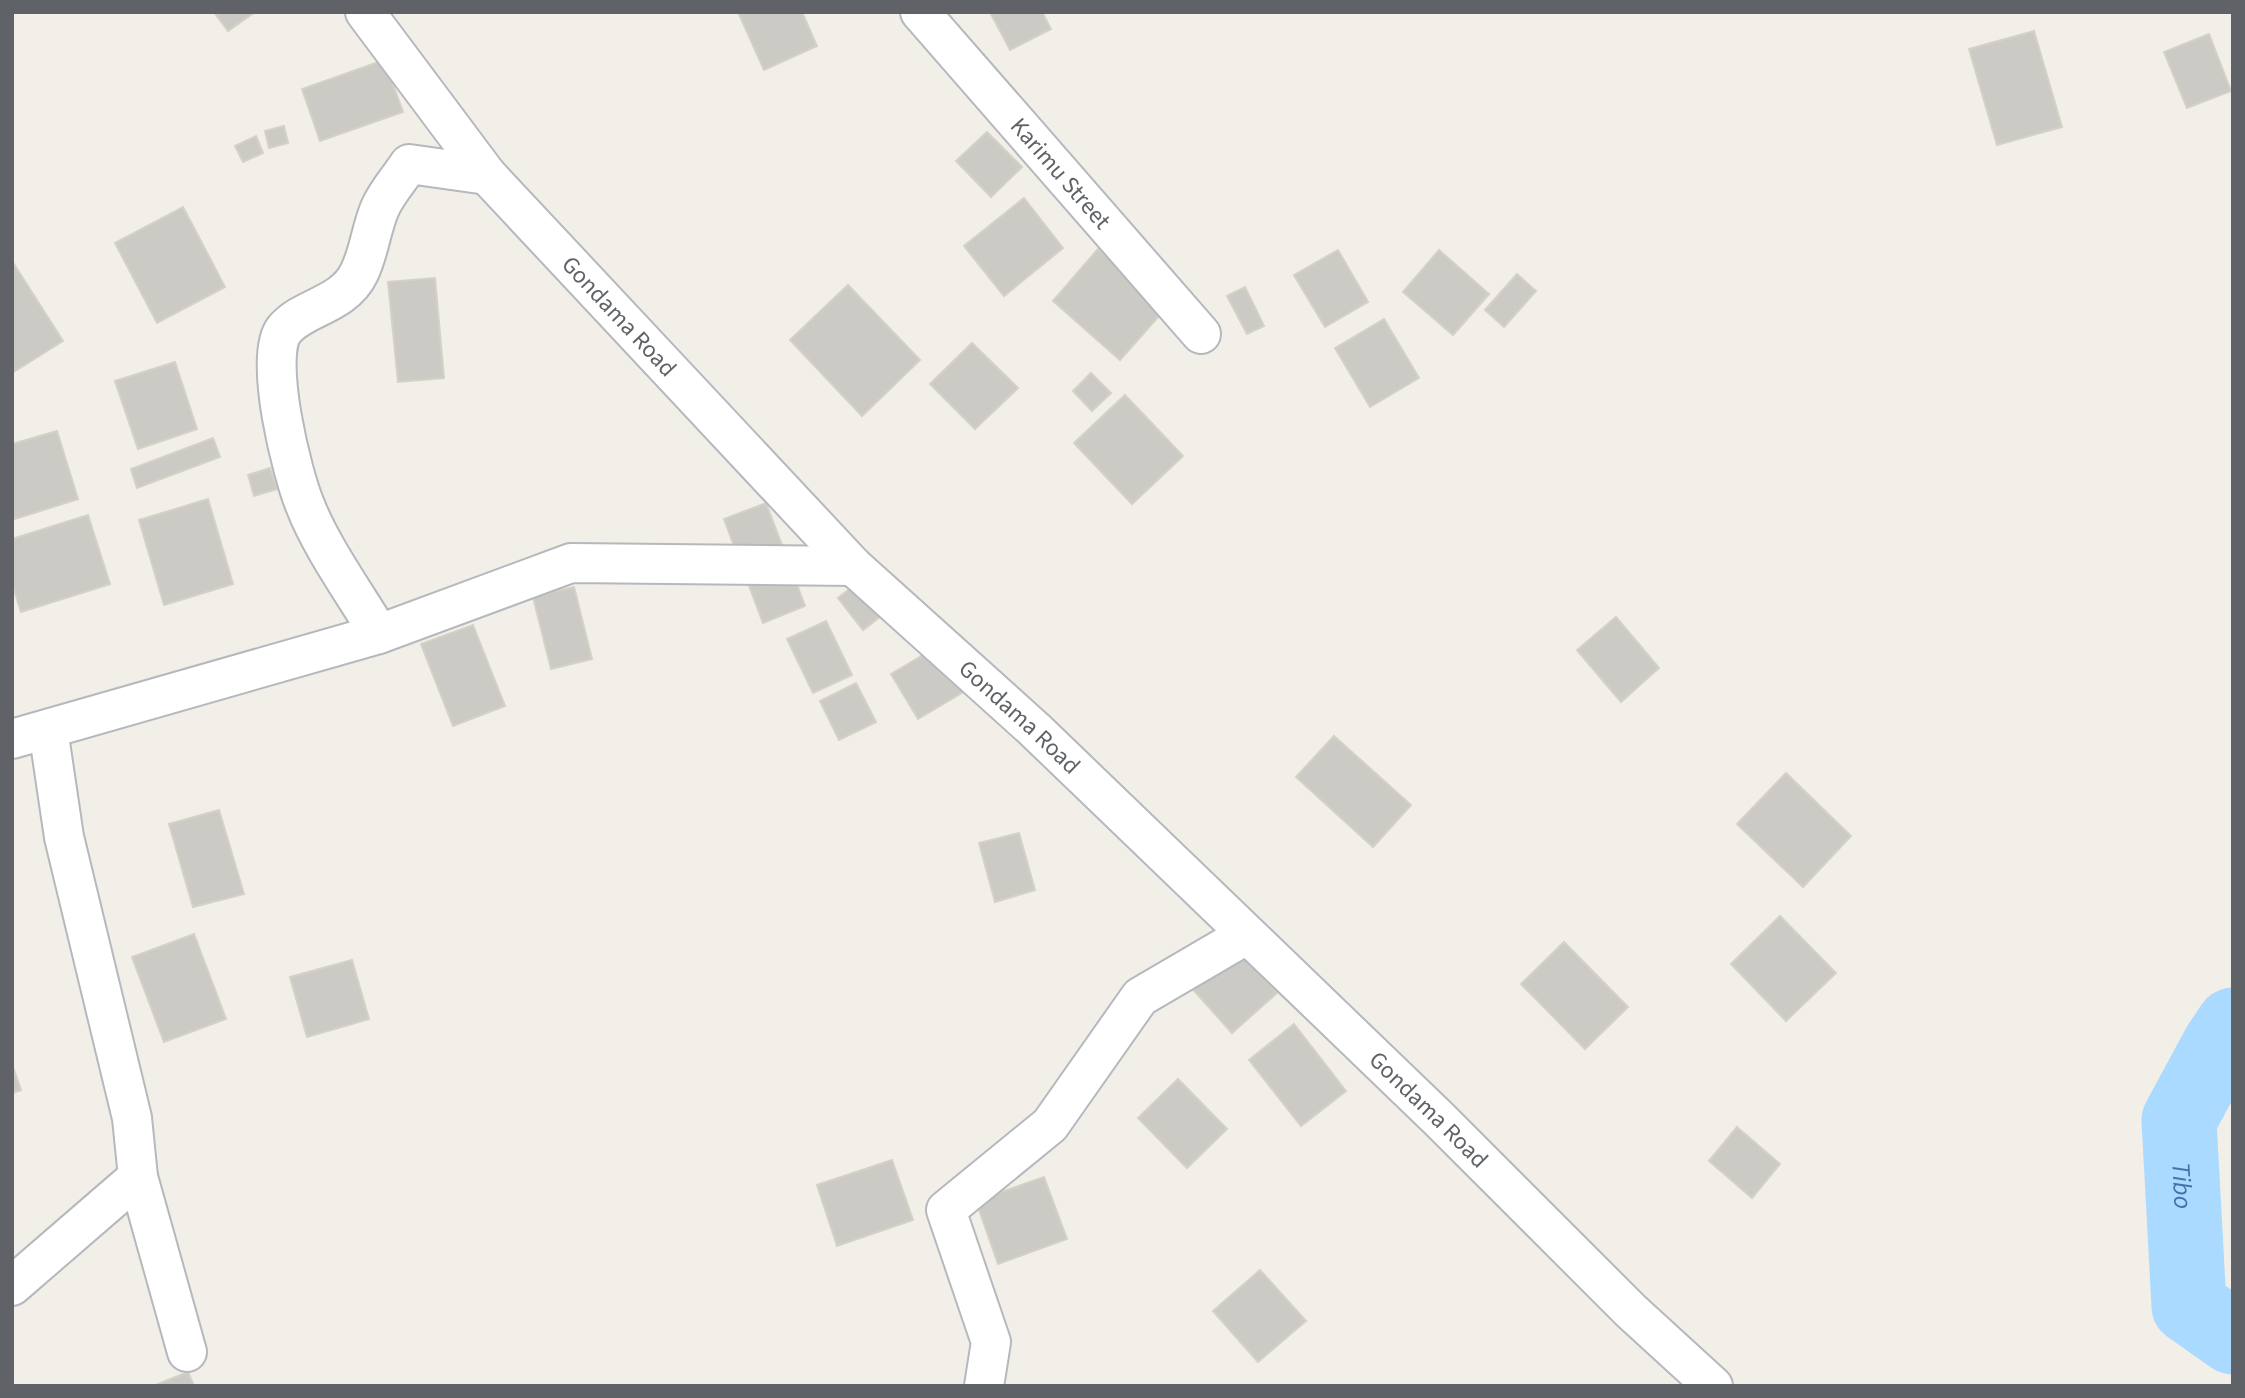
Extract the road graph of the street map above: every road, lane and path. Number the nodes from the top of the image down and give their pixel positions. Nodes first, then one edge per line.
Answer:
1 (365, 12) edge
2 (920, 12) edge
3 (487, 175) junction
4 (1201, 334) dead end
5 (853, 566) junction
6 (379, 634) junction
7 (30, 734) edge
8 (1246, 935) junction
9 (138, 1177) junction
10 (12, 1286) edge
11 (187, 1352) dead end
12 (984, 1386) edge
13 (1713, 1386) edge

1 - 3 street, Gondama Road
2 - 4 street, Karimu Street
3 - 5 street, Gondama Road
3 - 6 street
5 - 6 street
5 - 8 street, Gondama Road
6 - 7 street
7 - 9 street
8 - 12 street
8 - 13 street, Gondama Road
9 - 10 street
9 - 11 street

